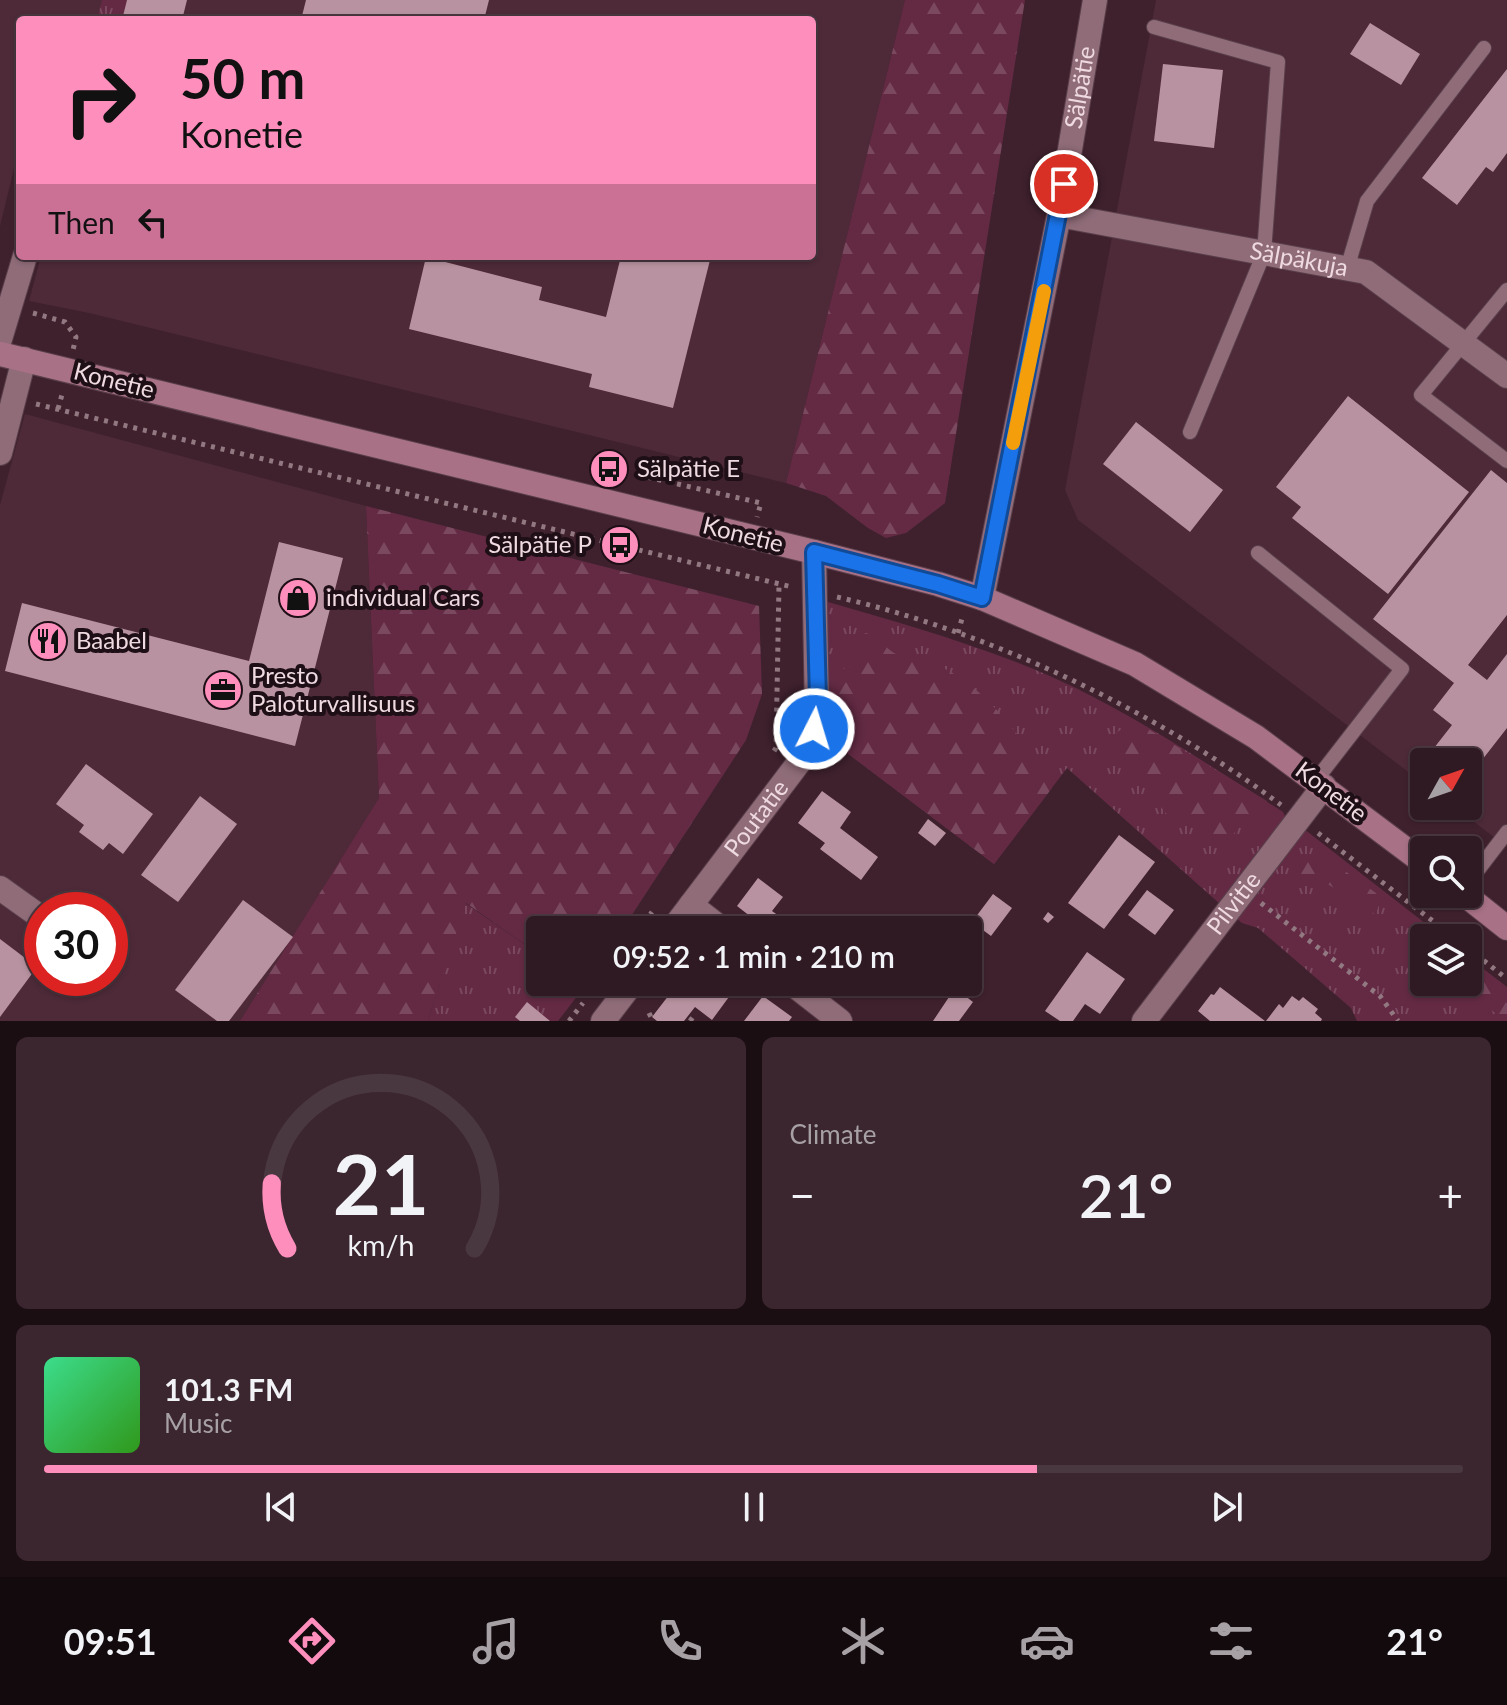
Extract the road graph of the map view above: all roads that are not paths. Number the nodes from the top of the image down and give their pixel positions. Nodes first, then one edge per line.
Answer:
1 (1095, 0) edge
2 (1154, 27) dead end
3 (1484, 48) dead end
4 (1059, 215) junction
5 (1264, 253) junction
6 (24, 260) edge
7 (1347, 269) junction
8 (1507, 290) edge
9 (0, 339) edge
10 (1464, 344) junction
11 (12, 357) edge
12 (1507, 376) edge
13 (1190, 432) dead end
14 (0, 453) edge
15 (1507, 461) edge
16 (814, 552) junction
17 (1258, 553) dead end
18 (982, 598) junction
19 (1320, 783) junction
20 (1507, 832) edge
21 (1410, 852) edge
22 (1482, 865) edge
23 (0, 888) edge
24 (24, 905) edge
25 (691, 905) junction
26 (1482, 908) edge
27 (683, 916) edge
28 (705, 916) edge
29 (1507, 928) edge
30 (622, 996) edge
31 (808, 996) edge
32 (603, 1021) edge
33 (840, 1021) edge
34 (1144, 1021) edge

1 - 4 street, Sälpätie
2 - 5 lane
3 - 7 lane
4 - 5 street, Sälpäkuja
4 - 18 street, Sälpätie
5 - 7 street, Sälpäkuja
5 - 13 lane
6 - 9 street
7 - 10 street, Sälpäkuja
8 - 10 lane
10 - 12 street, Sälpäkuja
10 - 15 lane
11 - 14 street
11 - 16 street, Konetie
16 - 18 street, Konetie
16 - 25 street, Poutatie
17 - 19 lane
18 - 19 street, Konetie
19 - 21 street, Konetie
19 - 34 street, Pilvitie
20 - 22 lane
23 - 24 street
25 - 27 street, Poutatie
25 - 28 street
26 - 29 street
30 - 32 street
31 - 33 street

